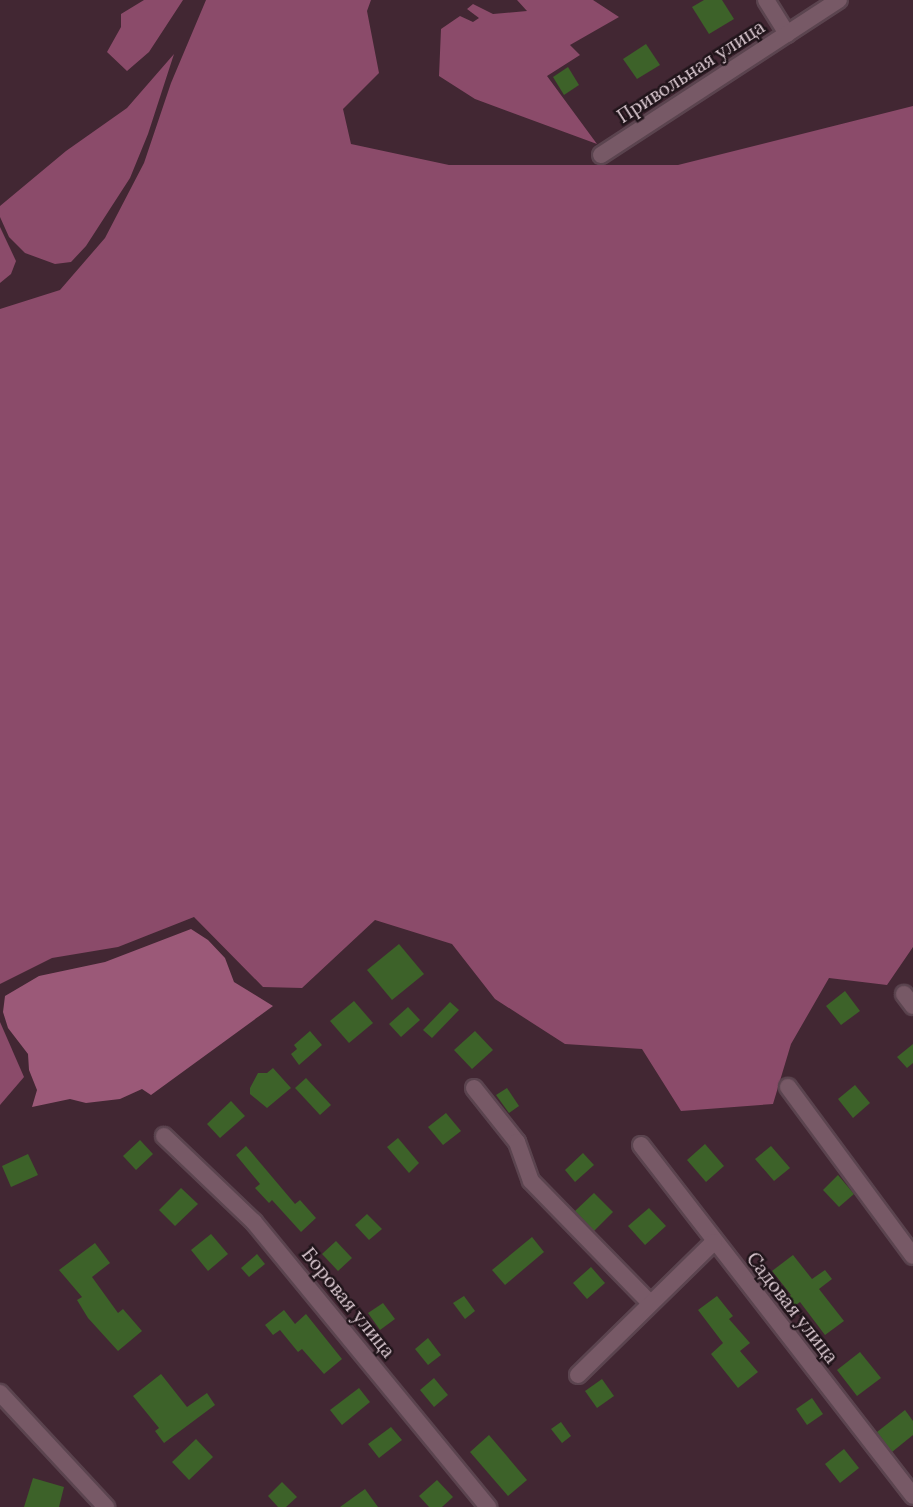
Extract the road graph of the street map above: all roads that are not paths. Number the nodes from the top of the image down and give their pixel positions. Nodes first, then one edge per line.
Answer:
1 (766, 0) edge
2 (838, 0) edge
3 (787, 34) junction
4 (601, 155) dead end
5 (788, 1087) dead end
6 (474, 1088) dead end
7 (164, 1136) dead end
8 (640, 1145) dead end
9 (714, 1242) junction
10 (913, 1256) edge
11 (650, 1303) junction
12 (578, 1375) dead end
13 (0, 1393) edge
14 (913, 1496) edge
15 (106, 1507) edge
16 (488, 1507) edge

1 - 3 street
2 - 3 street, Привольная улица
3 - 4 street, Привольная улица
5 - 10 street
6 - 11 street
7 - 16 street, Боровая улица
8 - 9 street, Садовая улица
9 - 11 street
9 - 14 street, Садовая улица
11 - 12 street
13 - 15 street

